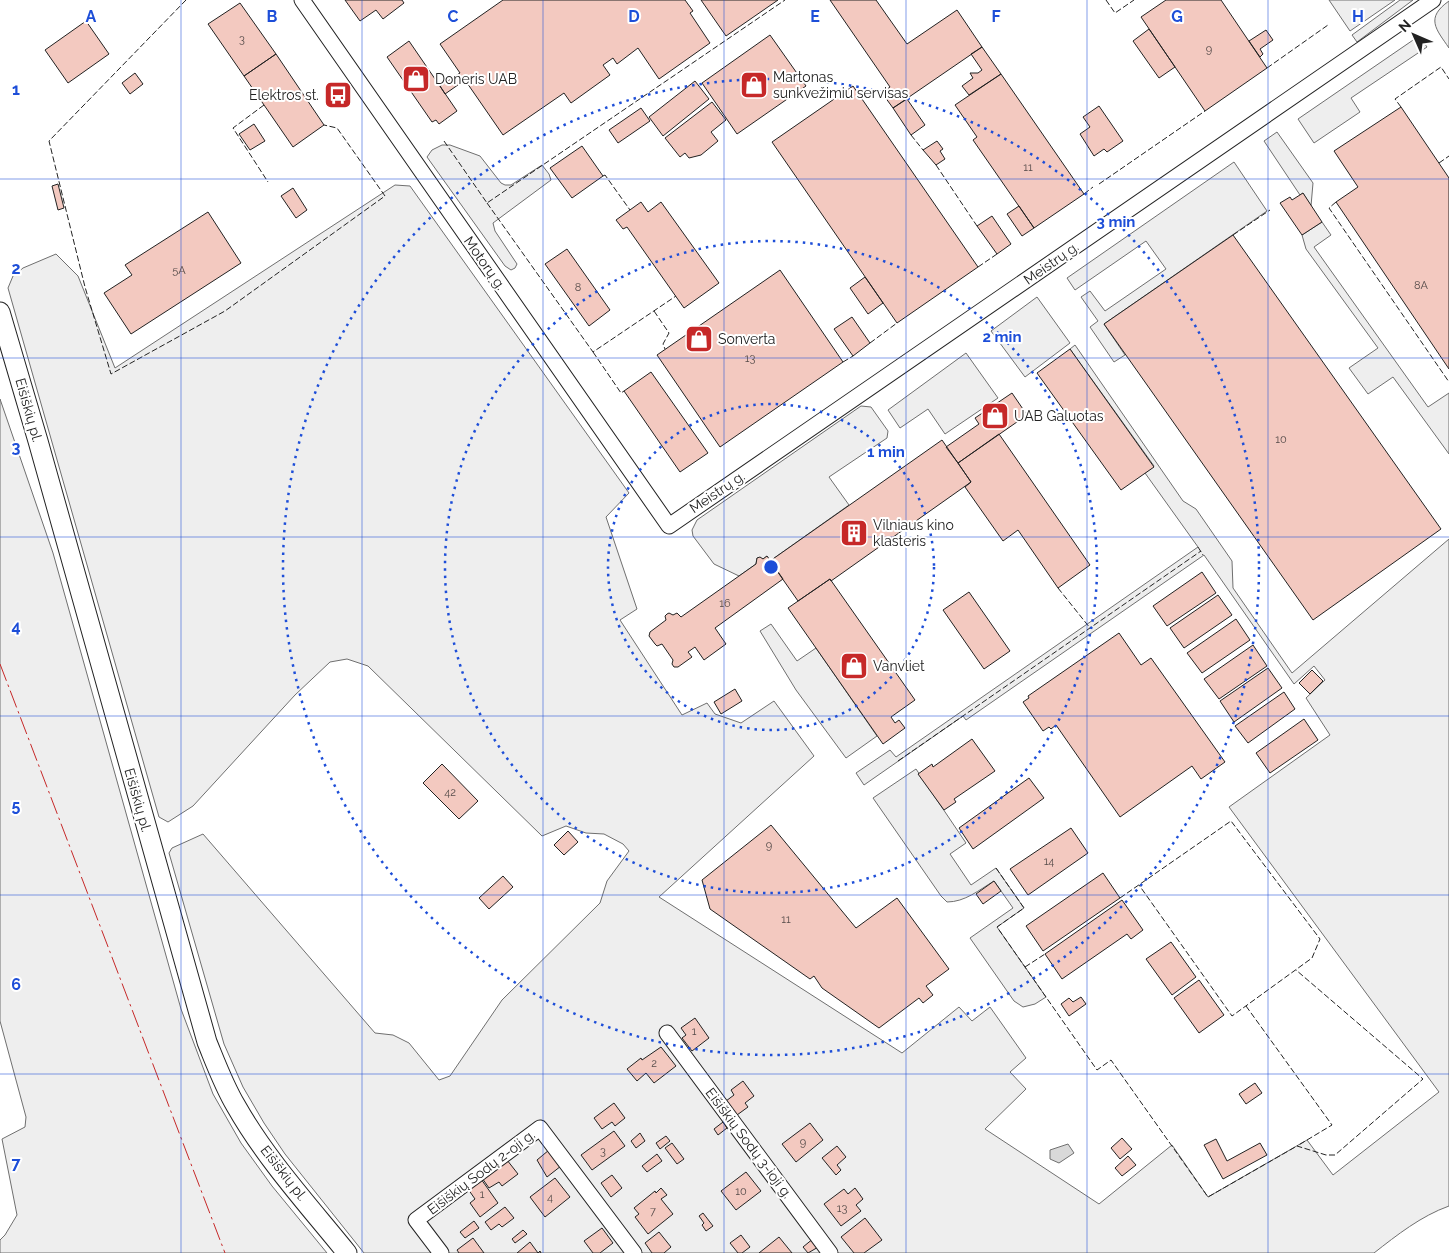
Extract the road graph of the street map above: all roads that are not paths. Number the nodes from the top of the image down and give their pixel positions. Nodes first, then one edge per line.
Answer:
1 (302, 0) edge
2 (1433, 0) edge
3 (0, 312) edge
4 (669, 526) joint
5 (667, 1033) dead end
6 (347, 1253) edge
7 (441, 1253) edge
8 (634, 1253) edge
9 (830, 1253) edge

1 - 4 street, Motorų g.
2 - 4 street, Meistrų g.
3 - 6 main road, Eišiškių pl.
5 - 9 street, Eišiškių Sodų 3-ioji g.
7 - 8 street, Eišiškių Sodų 2-oji g.

